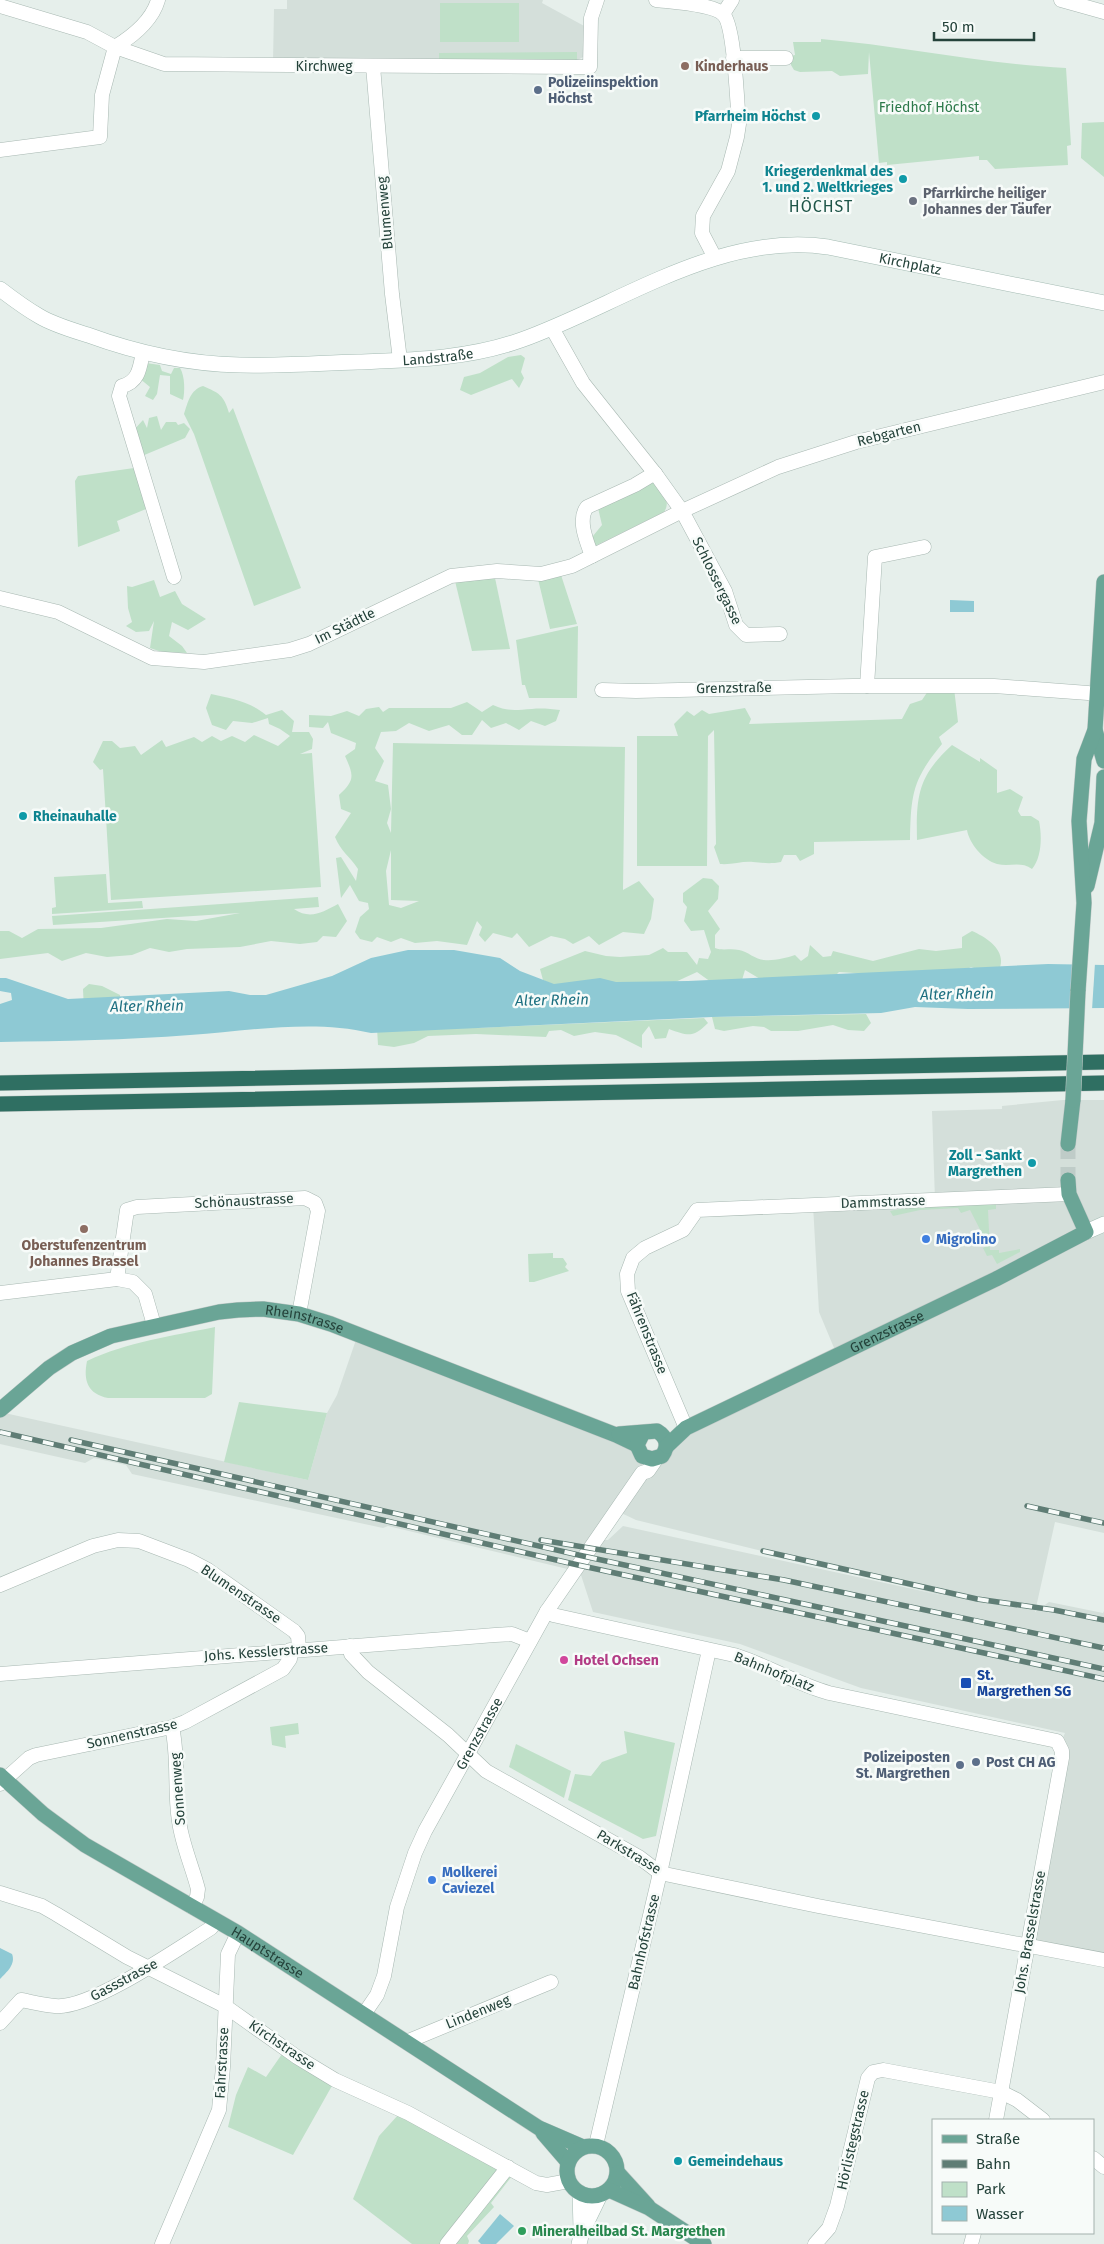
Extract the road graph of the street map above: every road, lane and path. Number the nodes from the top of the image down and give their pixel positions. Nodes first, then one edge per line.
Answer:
1 (158, 0) edge
2 (597, 0) edge
3 (732, 0) edge
4 (1061, 0) edge
5 (665, 1) edge
6 (0, 6) edge
7 (1104, 12) edge
8 (723, 14) junction
9 (115, 46) junction
10 (733, 58) junction
11 (786, 58) dead end
12 (373, 66) junction
13 (0, 150) edge
14 (714, 258) junction
15 (0, 289) edge
16 (1104, 303) edge
17 (552, 328) junction
18 (143, 352) junction
19 (400, 360) junction
20 (1104, 382) edge
21 (655, 473) junction
22 (682, 511) junction
23 (924, 547) dead end
24 (592, 556) junction
25 (174, 577) dead end
26 (1104, 582) edge
27 (0, 598) edge
28 (780, 634) dead end
29 (867, 686) junction
30 (602, 690) dead end
31 (1100, 696) edge
32 (1095, 730) junction
33 (1104, 761) edge
34 (1104, 777) edge
35 (1083, 905) junction
36 (1104, 1062) edge
37 (0, 1082) edge
38 (1104, 1083) edge
39 (0, 1104) edge
40 (1068, 1144) tunnel mouth
41 (1069, 1187) joint
42 (697, 1210) joint
43 (1104, 1224) edge
44 (1086, 1232) junction
45 (117, 1279) junction
46 (0, 1293) edge
47 (299, 1314) junction
48 (154, 1326) junction
49 (0, 1410) edge
50 (686, 1428) junction
51 (645, 1441) junction
52 (667, 1446) junction
53 (657, 1458) junction
54 (642, 1473) junction
55 (0, 1585) edge
56 (547, 1611) junction
57 (530, 1641) junction
58 (350, 1646) junction
59 (294, 1649) junction
60 (709, 1650) junction
61 (0, 1674) edge
62 (172, 1727) junction
63 (1060, 1744) joint
64 (468, 1752) junction
65 (5, 1778) edge
66 (660, 1873) junction
67 (0, 1893) edge
68 (192, 1907) junction
69 (216, 1920) junction
70 (238, 1933) junction
71 (1027, 1945) junction
72 (1104, 1960) edge
73 (150, 1968) junction
74 (551, 1982) dead end
75 (225, 2006) junction
76 (364, 2014) junction
77 (0, 2023) edge
78 (406, 2042) junction
79 (1001, 2092) junction
80 (996, 2119) edge
81 (1042, 2119) edge
82 (539, 2128) junction
83 (589, 2146) junction
84 (1094, 2159) edge
85 (568, 2162) junction
86 (508, 2167) junction
87 (1104, 2167) edge
88 (618, 2173) junction
89 (569, 2181) junction
90 (580, 2193) junction
91 (604, 2193) junction
92 (649, 2208) junction
93 (580, 2238) edge
94 (693, 2241) edge
95 (162, 2244) edge
96 (446, 2244) edge
97 (815, 2244) edge

1 - 9 street
2 - 12 street, Kirchweg
3 - 8 street
4 - 7 street
5 - 8 street
6 - 9 street, Kirchweg
8 - 10 street
9 - 12 street, Kirchweg
9 - 13 street
10 - 11 street
10 - 14 street
12 - 19 street, Blumenweg
14 - 16 main road, Kirchplatz
14 - 17 main road, Landstraße
15 - 18 main road, Landstraße
17 - 19 main road, Landstraße
17 - 21 street, Schlossergasse
18 - 19 main road, Landstraße
18 - 25 street
20 - 22 street, Rebgarten
21 - 22 street, Schlossergasse
21 - 24 street
22 - 24 street, Im Städtle
22 - 28 street, Schlossergasse
23 - 29 street
24 - 27 street, Im Städtle
26 - 31 main road
29 - 30 street, Grenzstraße
29 - 31 street, Grenzstraße
31 - 32 main road
32 - 33 main road
32 - 35 main road
34 - 35 main road
35 - 40 main road, bridge
36 - 37 highway
38 - 39 highway
41 - 42 street, Dammstrasse
41 - 44 main road
42 - 50 street, Fährenstrasse
43 - 44 main road
44 - 50 main road, Grenzstrasse
45 - 46 street
45 - 47 street, Schönaustrasse
45 - 48 street
47 - 48 main road, Rheinstrasse
47 - 51 main road, Rheinstrasse
48 - 49 main road, Rheinstrasse
50 - 51 main road, Grenzstrasse
50 - 52 main road, Grenzstrasse
51 - 52 main road
51 - 53 main road
51 - 54 street
52 - 53 main road, Grenzstrasse
53 - 54 street, Grenzstrasse
54 - 56 street, Grenzstrasse
55 - 59 street, Blumenstrasse
56 - 57 street, Grenzstrasse
56 - 60 street, Bahnhofplatz
57 - 58 street, Johs. Kesslerstrasse
57 - 64 street, Grenzstrasse
58 - 59 street, Johs. Kesslerstrasse
58 - 64 street, Parkstrasse
59 - 61 street, Johs. Kesslerstrasse
59 - 62 street, Sonnenstrasse
60 - 63 street, Bahnhofplatz
60 - 66 street, Bahnhofstrasse
62 - 65 street, Sonnenstrasse
62 - 68 street, Sonnenweg
63 - 71 street, Johs. Brasselstrasse
64 - 66 street, Parkstrasse
64 - 76 street, Grenzstrasse
65 - 68 main road, Hauptstrasse
66 - 71 street, Parkstrasse
66 - 83 street, Bahnhofstrasse
67 - 73 street, Kirchstrasse
68 - 69 main road, Hauptstrasse
69 - 70 main road, Hauptstrasse
69 - 73 street, Gassstrasse
70 - 75 street, Fahrstrasse
70 - 76 main road, Hauptstrasse
71 - 72 street, Parkstrasse
71 - 79 street, Johs. Brasselstrasse
73 - 75 street, Kirchstrasse
73 - 77 street, Gassstrasse
74 - 78 street, Lindenweg
75 - 86 street, Kirchstrasse
75 - 95 street, Fahrstrasse
76 - 78 main road, Hauptstrasse
78 - 82 main road, Hauptstrasse
79 - 80 street, Johs. Brasselstrasse
79 - 81 street
79 - 97 street, Hörlistegstrasse
82 - 83 main road, Hauptstrasse
82 - 85 main road, Hauptstrasse
83 - 85 main road
83 - 88 main road, Hauptstrasse
84 - 87 street
85 - 89 main road
86 - 89 street, Kirchstrasse
86 - 96 street
88 - 91 main road
88 - 92 main road, Hauptstrasse
89 - 90 main road
90 - 91 main road, Hauptstrasse
90 - 93 main road
91 - 92 main road, Hauptstrasse
91 - 93 main road
92 - 94 main road, Hauptstrasse

